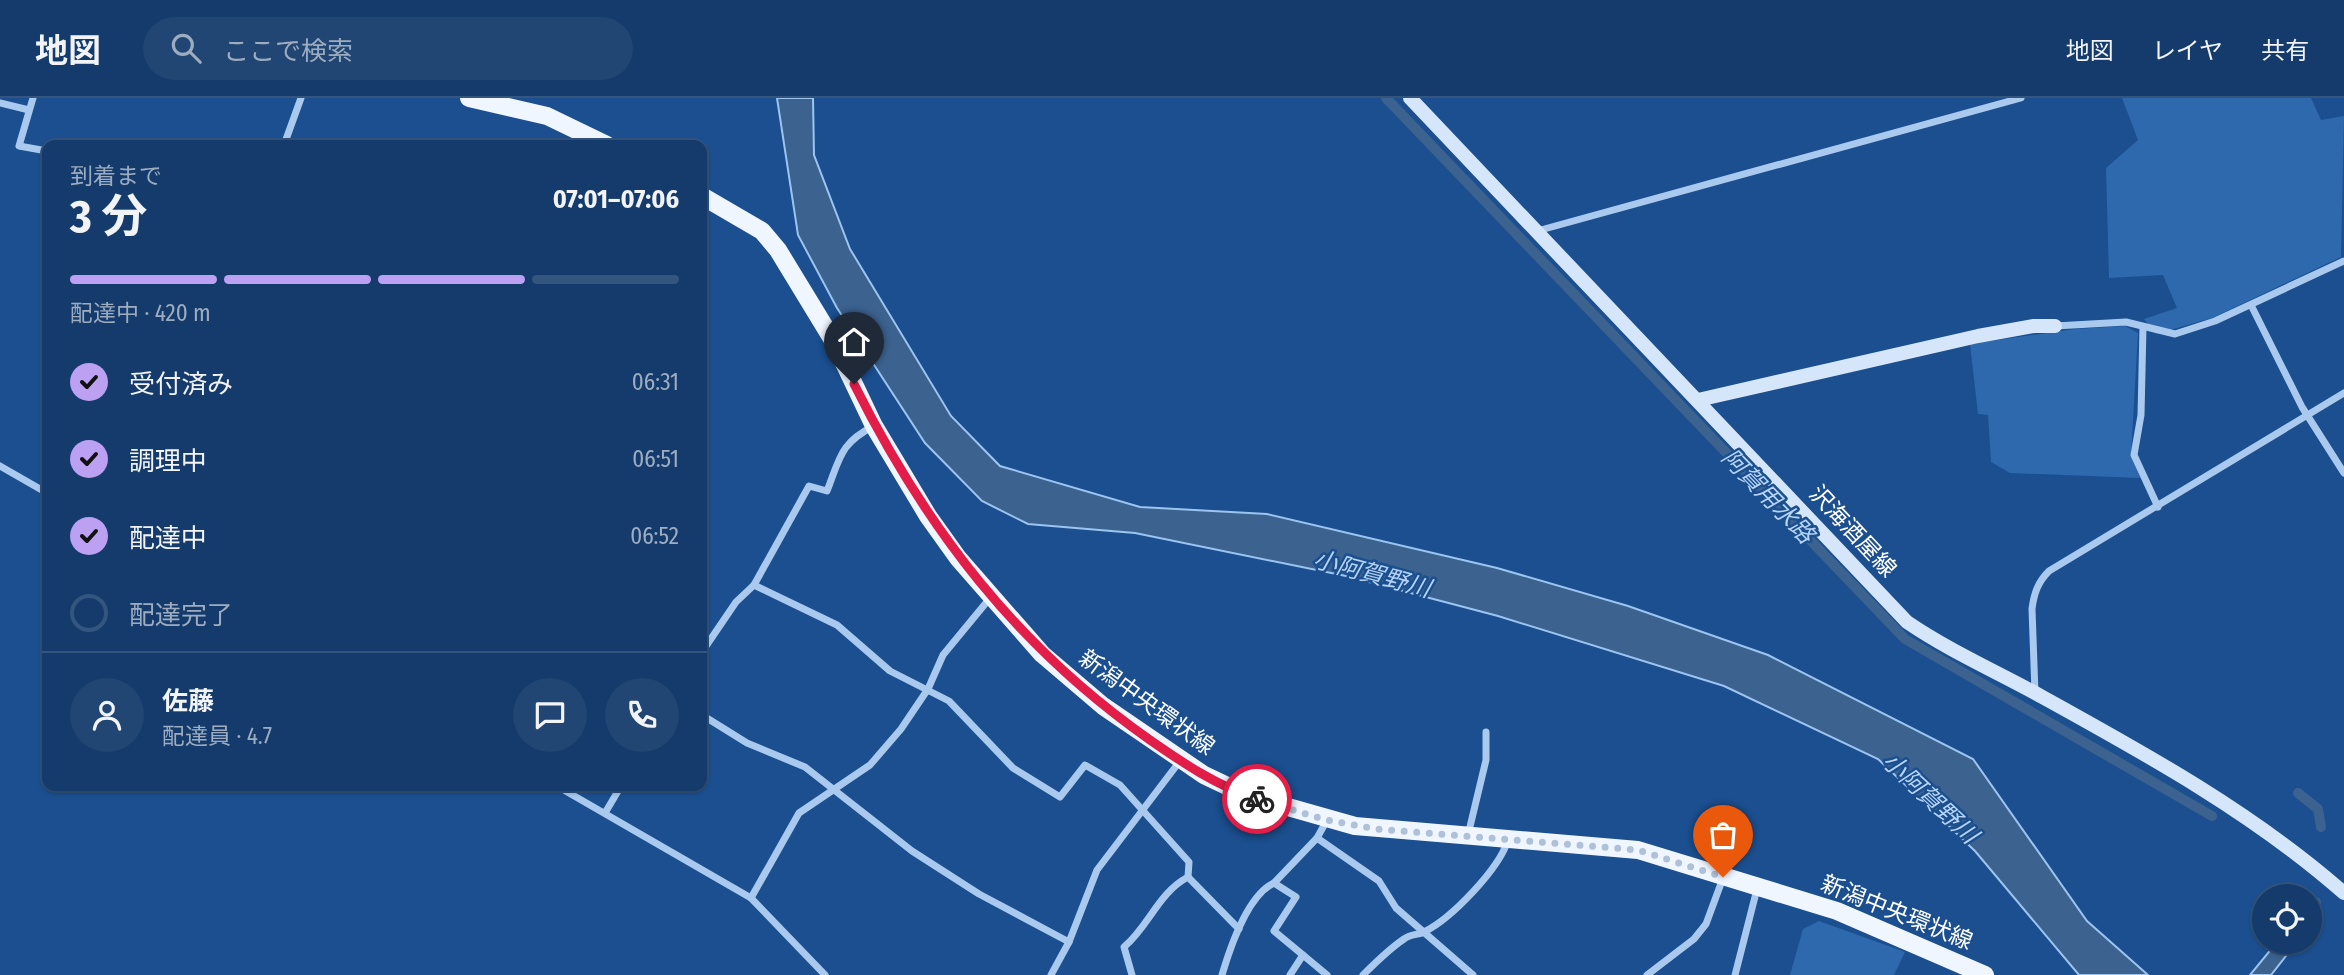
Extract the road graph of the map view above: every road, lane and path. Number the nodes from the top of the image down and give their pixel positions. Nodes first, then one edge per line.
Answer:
1 (33, 98) edge
2 (301, 98) edge
3 (469, 98) edge
4 (1410, 98) edge
5 (2021, 98) edge
6 (0, 103) edge
7 (29, 110) junction
8 (286, 140) edge
9 (597, 140) edge
10 (42, 150) edge
11 (707, 199) edge
12 (1537, 231) junction
13 (2344, 261) edge
14 (2251, 305) junction
15 (2055, 326) joint
16 (2143, 327) junction
17 (2344, 393) edge
18 (1698, 400) junction
19 (2307, 415) junction
20 (874, 426) junction
21 (0, 466) edge
22 (2344, 473) edge
23 (42, 491) edge
24 (2158, 507) junction
25 (754, 585) junction
26 (992, 594) junction
27 (707, 645) edge
28 (928, 689) junction
29 (2035, 693) junction
30 (707, 718) edge
31 (1486, 732) dead end
32 (1180, 761) junction
33 (836, 789) junction
34 (566, 791) edge
35 (618, 791) edge
36 (1140, 810) junction
37 (605, 813) junction
38 (1326, 820) junction
39 (1468, 836) junction
40 (1317, 838) junction
41 (1508, 840) junction
42 (1188, 877) junction
43 (1723, 877) junction
44 (1275, 883) junction
45 (1757, 889) junction
46 (2344, 893) edge
47 (751, 898) junction
48 (1239, 929) junction
49 (1424, 932) junction
50 (1069, 942) junction
51 (1303, 955) junction
52 (825, 975) edge
53 (1051, 975) edge
54 (1132, 975) edge
55 (1222, 975) edge
56 (1290, 975) edge
57 (1327, 975) edge
58 (1363, 975) edge
59 (1473, 975) edge
60 (1647, 975) edge
61 (1735, 975) edge
62 (1985, 975) edge

1 - 7 street
2 - 8 street
3 - 9 main road
4 - 12 main road, 沢海酒屋線
5 - 12 street
6 - 7 street
7 - 10 street
11 - 20 main road, 新潟中央環状線
12 - 18 main road, 沢海酒屋線
13 - 14 street
14 - 16 street
14 - 19 street
15 - 16 street
15 - 18 main road
16 - 24 street
17 - 19 street
18 - 29 main road, 沢海酒屋線
19 - 22 street
19 - 24 street
20 - 25 street
20 - 26 main road, 新潟中央環状線
21 - 23 street
24 - 29 street
25 - 27 street
25 - 28 street
26 - 28 street
26 - 32 main road, 新潟中央環状線
28 - 33 street
28 - 36 street
29 - 46 main road, 沢海酒屋線
30 - 33 street
31 - 39 street
32 - 36 street
32 - 38 main road, 新潟中央環状線
33 - 47 street
33 - 50 street
34 - 37 street
35 - 37 street
36 - 42 street
36 - 50 street
37 - 47 street
38 - 39 main road, 新潟中央環状線
38 - 40 street
39 - 41 main road, 新潟中央環状線
40 - 44 street
40 - 49 street
41 - 43 main road, 新潟中央環状線
41 - 49 street
42 - 48 street
42 - 54 street
43 - 45 main road, 新潟中央環状線
43 - 60 street
44 - 48 street
44 - 51 street
45 - 61 street
45 - 62 main road, 新潟中央環状線
47 - 52 street
48 - 55 street
49 - 58 street
49 - 59 street
50 - 53 street
51 - 56 street
51 - 57 street

